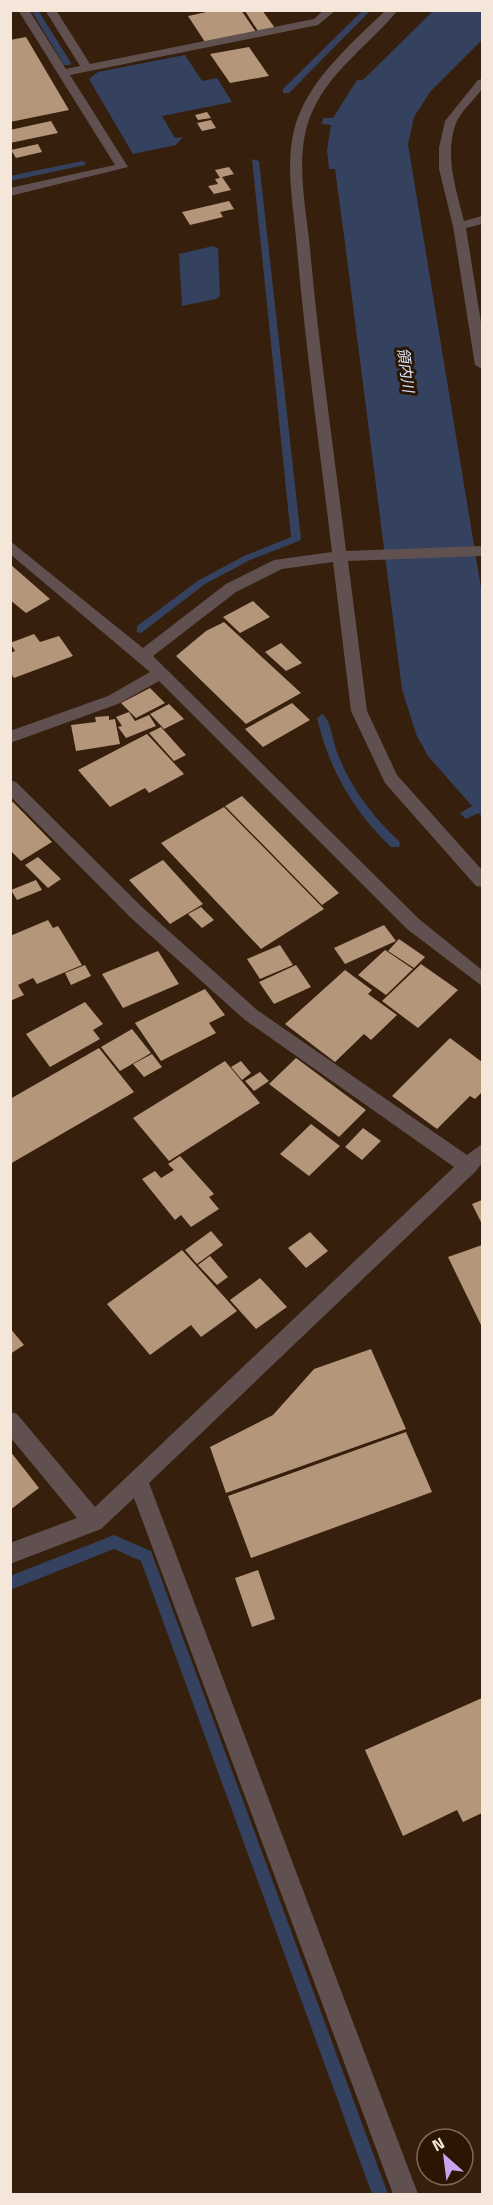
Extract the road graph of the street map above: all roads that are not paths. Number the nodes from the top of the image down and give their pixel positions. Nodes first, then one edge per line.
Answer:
1 (23, 10) edge
2 (50, 10) edge
3 (330, 10) edge
4 (393, 10) edge
5 (87, 68) junction
6 (63, 73) junction
7 (483, 82) edge
8 (10, 192) edge
9 (483, 220) edge
10 (459, 226) junction
11 (483, 365) edge
12 (10, 546) edge
13 (483, 551) edge
14 (344, 556) junction
15 (143, 656) junction
16 (160, 673) junction
17 (10, 737) edge
18 (10, 786) edge
19 (483, 881) edge
20 (483, 979) edge
21 (483, 1152) edge
22 (468, 1166) junction
23 (10, 1421) edge
24 (138, 1481) junction
25 (94, 1522) junction
26 (10, 1554) edge
27 (406, 2194) edge

1 - 6 street
2 - 5 street
3 - 5 street
4 - 14 street
5 - 6 street
6 - 8 street
7 - 10 street
9 - 10 street
10 - 11 street
12 - 15 street
13 - 14 street
14 - 15 street
14 - 19 street
15 - 16 street
16 - 17 street
16 - 20 street
18 - 22 street
21 - 22 street
22 - 24 street
23 - 25 street
24 - 25 street
24 - 27 street
25 - 26 street

